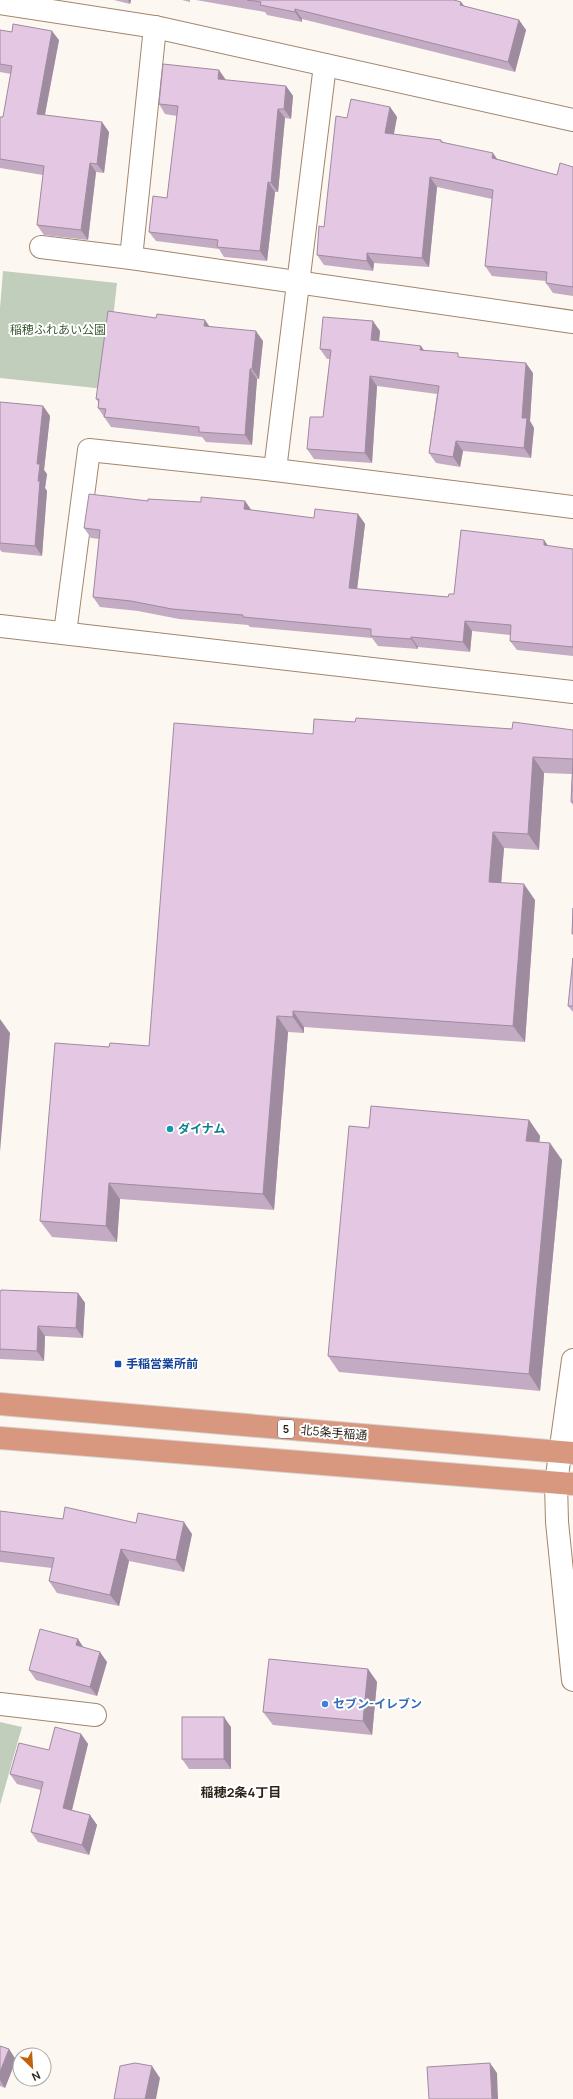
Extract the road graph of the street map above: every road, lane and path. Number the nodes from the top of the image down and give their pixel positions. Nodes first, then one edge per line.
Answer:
1 (0, 3) edge
2 (155, 27) junction
3 (325, 65) junction
4 (573, 120) edge
5 (41, 247) dead end
6 (131, 258) junction
7 (298, 284) junction
8 (573, 322) edge
9 (275, 470) junction
10 (573, 507) edge
11 (0, 626) edge
12 (65, 633) junction
13 (573, 692) edge
14 (573, 1360) edge
15 (0, 1404) edge
16 (0, 1438) edge
17 (566, 1452) edge
18 (564, 1484) edge
19 (573, 1680) edge
20 (0, 1704) edge
21 (95, 1715) dead end

1 - 2 street
2 - 3 street
2 - 6 street
3 - 4 street
3 - 7 street
5 - 6 street
6 - 7 street
7 - 8 street
7 - 9 street
9 - 10 street
9 - 12 street
11 - 12 street
12 - 13 street
14 - 17 street
15 - 17 highway, 北5条手稲通 / 5
16 - 18 highway
17 - 18 street
18 - 19 street
20 - 21 street

